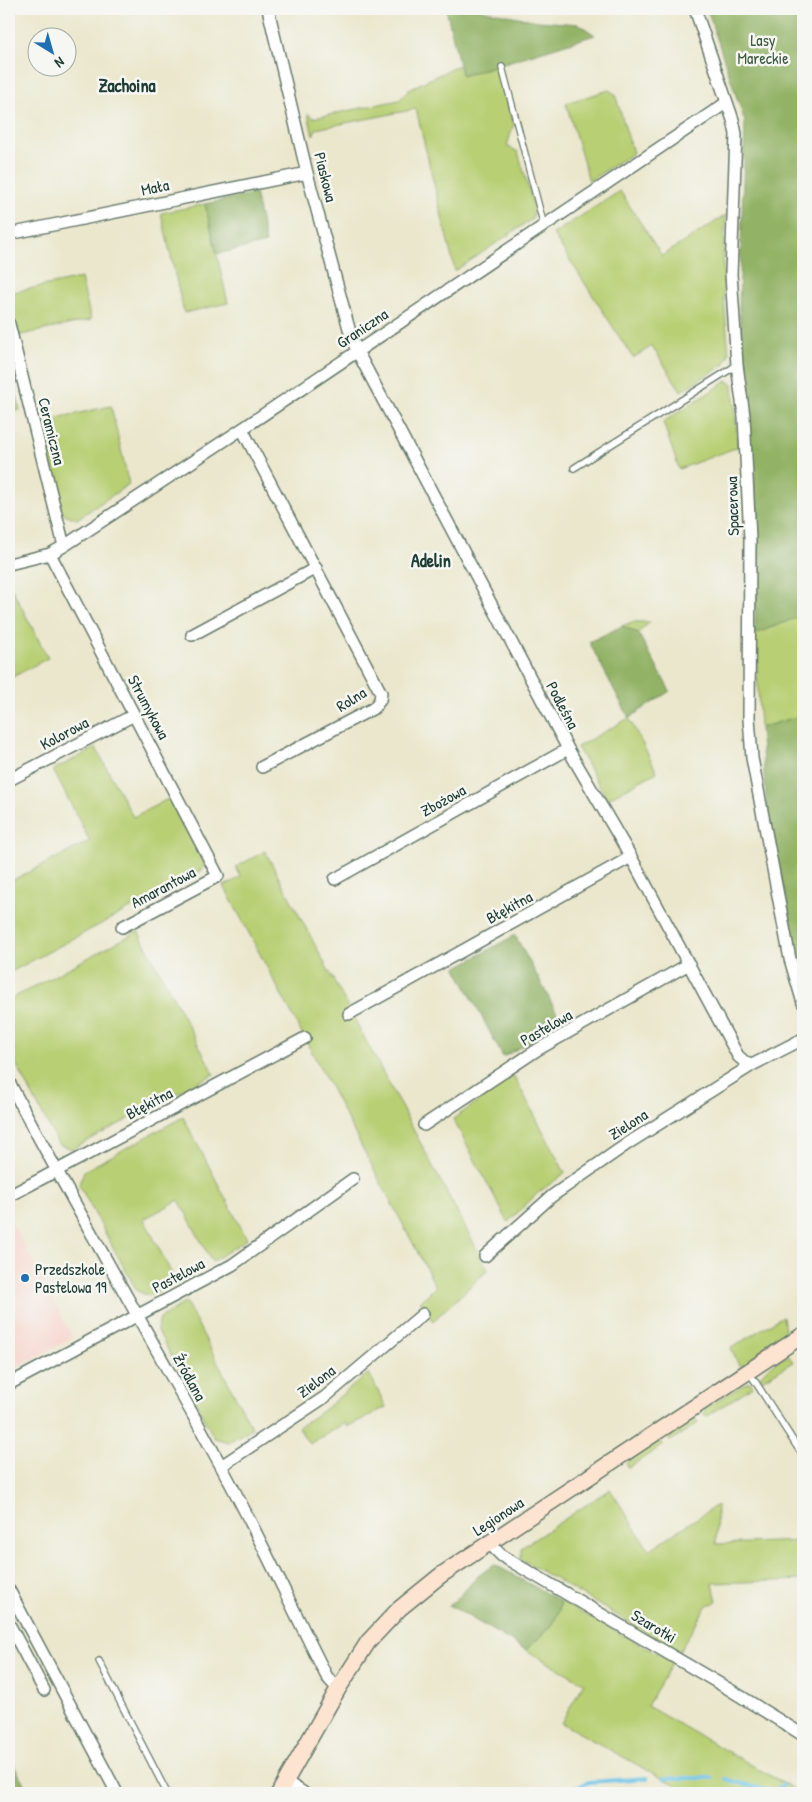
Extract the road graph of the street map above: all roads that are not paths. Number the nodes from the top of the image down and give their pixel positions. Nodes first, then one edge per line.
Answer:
1 (268, 9) edge
2 (695, 9) edge
3 (502, 67) dead end
4 (726, 103) junction
5 (307, 172) junction
6 (544, 226) junction
7 (9, 234) edge
8 (9, 324) edge
9 (357, 351) junction
10 (737, 365) junction
11 (242, 429) junction
12 (574, 468) dead end
13 (64, 546) junction
14 (50, 554) junction
15 (9, 564) edge
16 (316, 568) junction
17 (192, 635) dead end
18 (134, 715) junction
19 (568, 749) junction
20 (262, 767) dead end
21 (9, 780) edge
22 (632, 857) junction
23 (218, 876) joint
24 (335, 879) dead end
25 (122, 927) dead end
26 (689, 964) junction
27 (803, 1003) edge
28 (349, 1014) dead end
29 (305, 1038) dead end
30 (803, 1039) edge
31 (752, 1065) junction
32 (9, 1082) edge
33 (424, 1126) dead end
34 (55, 1170) junction
35 (354, 1179) dead end
36 (9, 1196) edge
37 (485, 1256) dead end
38 (424, 1314) dead end
39 (138, 1315) junction
40 (803, 1336) edge
41 (748, 1371) junction
42 (9, 1384) edge
43 (803, 1456) edge
44 (221, 1466) junction
45 (489, 1543) junction
46 (9, 1590) edge
47 (9, 1624) edge
48 (99, 1661) dead end
49 (338, 1689) junction
50 (44, 1690) dead end
51 (803, 1736) edge
52 (283, 1787) edge
53 (117, 1793) edge
54 (167, 1793) edge
55 (304, 1793) edge

1 - 5 street, Piaskowa
2 - 4 street, Spacerowa
3 - 6 lane
4 - 6 street, Graniczna
4 - 10 street, Spacerowa
5 - 7 street, Mała
5 - 9 street, Piaskowa
6 - 9 street, Graniczna
8 - 13 street, Ceramiczna
9 - 11 street, Graniczna
9 - 19 street, Podleśna
10 - 12 lane
10 - 27 street, Spacerowa
11 - 13 street, Graniczna
11 - 16 street, Rolna
13 - 14 street, Graniczna
14 - 15 street, Graniczna
14 - 18 street, Strumykowa
16 - 17 street
16 - 20 street, Rolna
18 - 21 street, Kolorowa
18 - 23 street, Strumykowa
19 - 22 street, Podleśna
19 - 24 street, Zbożowa
22 - 26 street, Podleśna
22 - 28 street, Błękitna
23 - 25 street, Amarantowa
26 - 31 street, Podleśna
26 - 33 street, Pastelowa
29 - 34 street, Błękitna
30 - 31 street, Zielona
31 - 37 street, Zielona
32 - 34 street, Źródlana
34 - 36 street, Błękitna
34 - 39 street, Źródlana
35 - 39 street, Pastelowa
38 - 44 street, Zielona
39 - 42 street, Pastelowa
39 - 44 street, Źródlana
40 - 41 main road, Legionowa
41 - 43 lane
41 - 45 main road, Legionowa
44 - 49 street, Źródlana
45 - 49 main road, Legionowa
45 - 51 street, Szarotki
46 - 53 street
47 - 50 street
48 - 54 lane
49 - 52 main road, Legionowa
52 - 55 street

